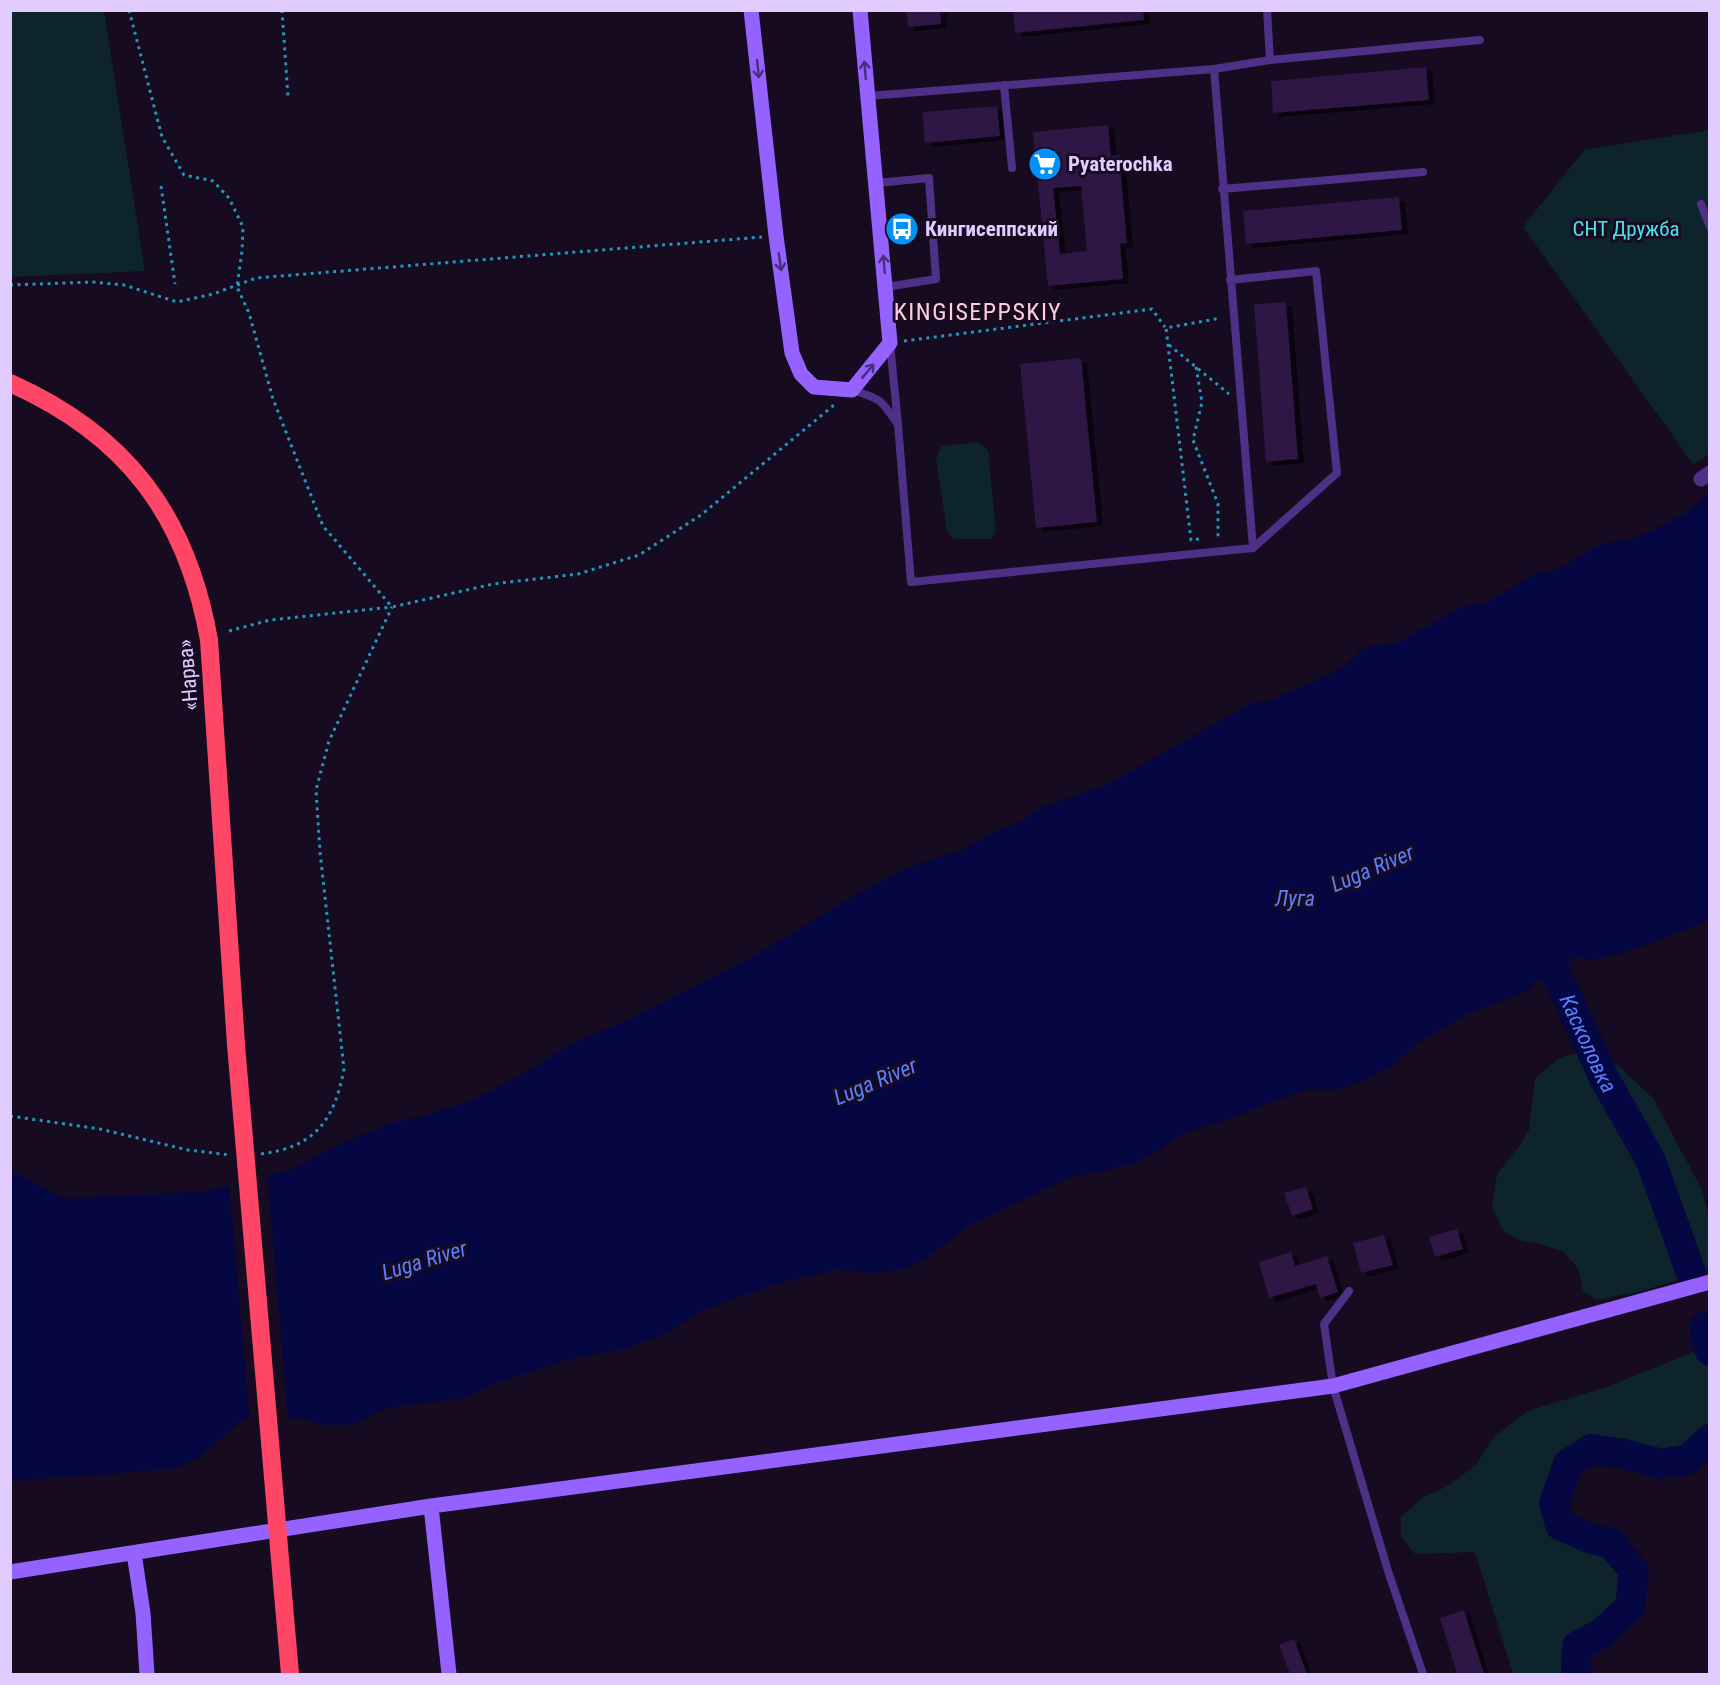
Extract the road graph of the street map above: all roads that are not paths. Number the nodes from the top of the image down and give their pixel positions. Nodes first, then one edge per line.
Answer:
1 (751, 10) edge
2 (860, 10) edge
3 (1267, 10) edge
4 (1480, 40) dead end
5 (1270, 60) junction
6 (1214, 69) junction
7 (1004, 85) junction
8 (868, 96) junction
9 (1012, 168) dead end
10 (1423, 172) dead end
11 (876, 183) junction
12 (1222, 189) junction
13 (1701, 204) dead end
14 (1710, 227) edge
15 (1230, 280) junction
16 (886, 287) junction
17 (890, 343) junction
18 (10, 383) edge
19 (852, 390) junction
20 (898, 425) junction
21 (1252, 548) junction
22 (1710, 1282) edge
23 (1349, 1291) dead end
24 (1333, 1386) junction
25 (431, 1506) junction
26 (134, 1553) junction
27 (10, 1572) edge
28 (147, 1674) edge
29 (290, 1674) edge
30 (449, 1674) edge
31 (1423, 1674) edge

1 -> 19 street
8 -> 2 street
3 - 5 lane
4 - 5 lane
5 - 6 lane
6 - 7 lane
6 - 12 lane
7 - 8 lane
7 - 9 lane
8 - 11 street
10 - 12 lane
16 -> 11 street
11 - 16 lane
12 - 15 lane
13 - 14 lane
15 - 21 lane
15 - 21 lane
16 - 17 street
19 -> 17 street
17 - 20 lane
18 - 29 highway, «Нарва», bridge
19 - 20 lane
20 - 21 lane
22 - 24 street
23 - 24 lane
24 - 25 street
24 - 31 lane
25 - 26 street
25 - 30 street
26 - 27 street
26 - 28 street

